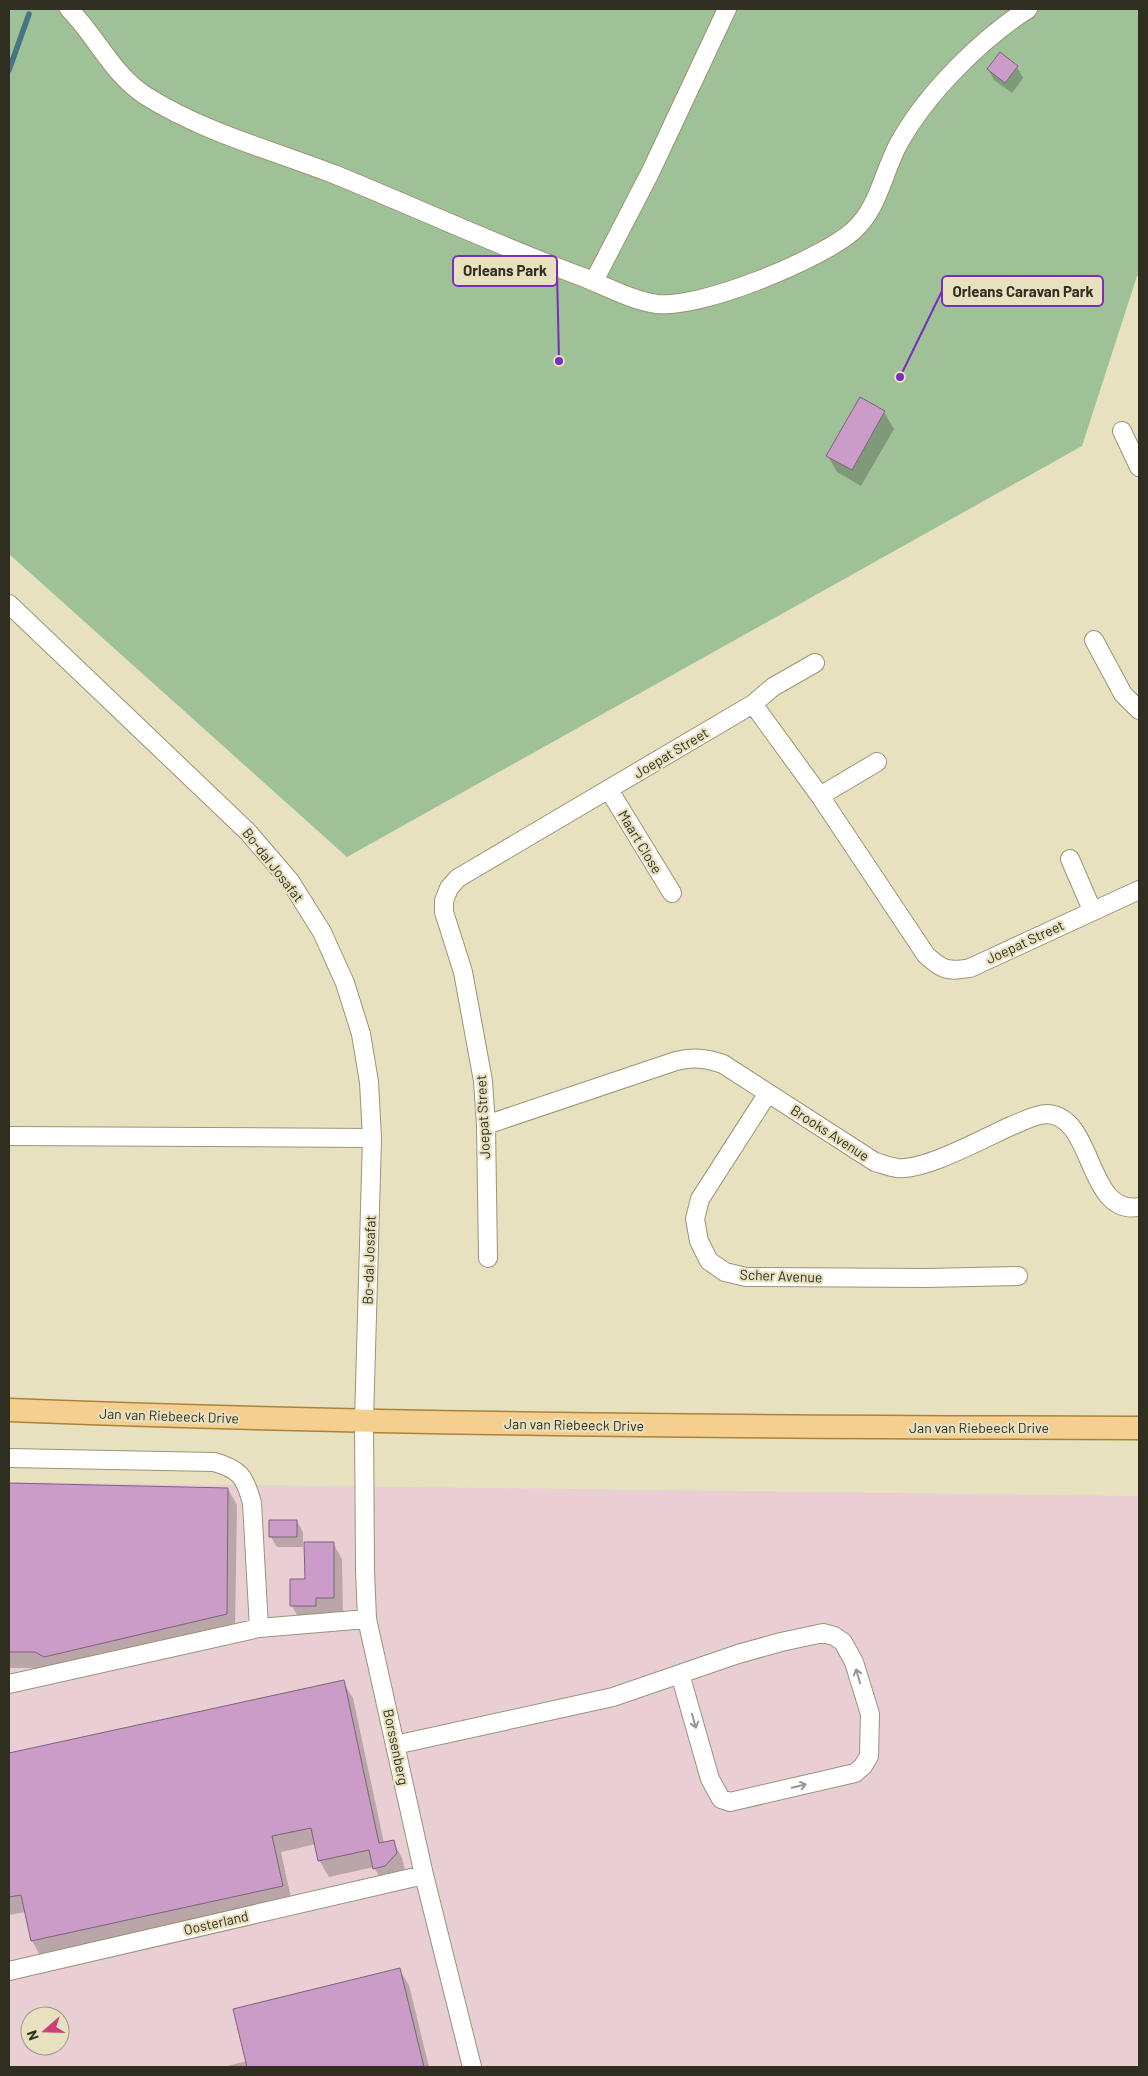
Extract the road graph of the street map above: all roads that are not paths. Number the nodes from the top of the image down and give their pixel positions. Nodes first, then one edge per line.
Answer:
1 (69, 9) edge
2 (727, 9) edge
3 (1028, 9) edge
4 (594, 281) junction
5 (1122, 431) dead end
6 (1139, 464) edge
7 (9, 604) edge
8 (1094, 640) dead end
9 (815, 663) dead end
10 (753, 704) junction
11 (1139, 710) edge
12 (877, 762) dead end
13 (609, 790) junction
14 (820, 796) junction
15 (1070, 859) dead end
16 (1139, 890) edge
17 (672, 893) dead end
18 (1092, 910) junction
19 (768, 1093) junction
20 (486, 1125) junction
21 (9, 1136) edge
22 (372, 1138) junction
23 (1139, 1206) edge
24 (488, 1258) dead end
25 (1018, 1276) dead end
26 (9, 1410) edge
27 (364, 1421) junction
28 (1139, 1428) edge
29 (9, 1458) edge
30 (367, 1618) junction
31 (259, 1628) junction
32 (680, 1674) junction
33 (9, 1684) edge
34 (395, 1746) junction
35 (424, 1876) junction
36 (9, 1971) edge
37 (472, 2067) edge

1 - 4 street
2 - 4 street
3 - 4 street
5 - 6 street
7 - 22 street, Bo-dal Josafat
8 - 11 street
9 - 10 street
10 - 13 street, Joepat Street
10 - 14 street, Joepat Street
12 - 14 street
13 - 17 street, Maart Close
13 - 20 street, Joepat Street
14 - 18 street, Joepat Street
15 - 18 street
16 - 18 street, Joepat Street
19 - 20 street, Brooks Avenue
19 - 23 street, Brooks Avenue
19 - 25 street, Scher Avenue
20 - 24 street, Joepat Street
21 - 22 street
22 - 27 street, Bo-dal Josafat
26 - 27 main road, Jan van Riebeeck Drive
27 - 28 main road, Jan van Riebeeck Drive
27 - 30 street, Borssenberg
29 - 31 street
30 - 31 street
30 - 34 street, Borssenberg
31 - 33 street
32 -> 32 street
32 - 34 street
34 - 35 street, Borssenberg
35 - 36 street, Oosterland
35 - 37 street, Borssenberg

